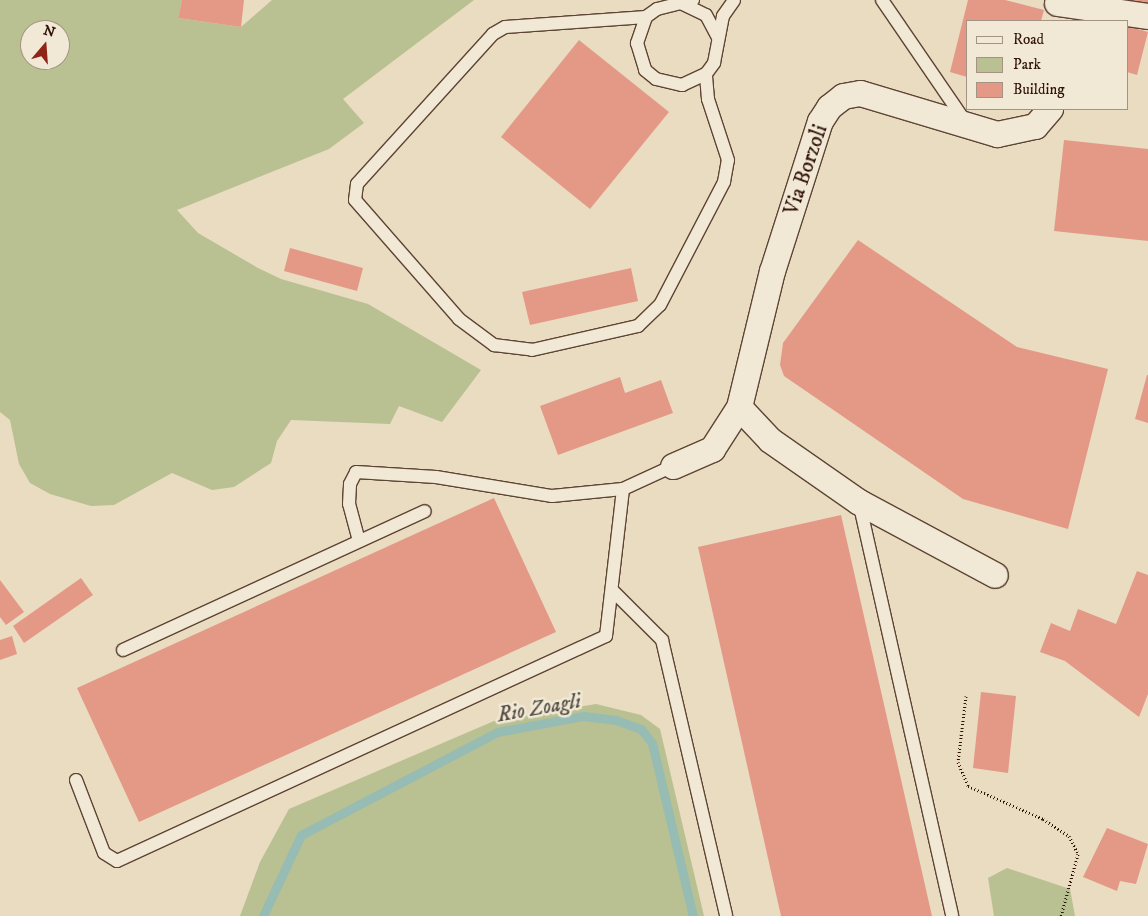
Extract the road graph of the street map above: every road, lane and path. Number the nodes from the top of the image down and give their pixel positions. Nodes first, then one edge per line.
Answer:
1 (734, 0) edge
2 (882, 0) edge
3 (688, 2) edge
4 (1059, 8) edge
5 (1148, 16) edge
6 (646, 18) junction
7 (718, 38) junction
8 (706, 74) junction
9 (1049, 110) edge
10 (969, 127) junction
11 (739, 407) junction
12 (673, 466) joint
13 (623, 489) junction
14 (859, 502) junction
15 (426, 511) dead end
16 (359, 541) junction
17 (995, 575) dead end
18 (614, 592) junction
19 (123, 650) dead end
20 (966, 696) dead end
21 (76, 780) dead end
22 (726, 916) edge
23 (952, 916) edge
24 (1061, 916) edge

1 - 7 lane
2 - 10 lane
3 - 6 lane
3 - 7 lane
4 - 5 street
6 - 8 lane
6 - 8 lane
7 - 8 lane
9 - 10 street, Via Borzoli
10 - 11 street, Via Borzoli
11 - 12 street, Via Borzoli
11 - 14 street
12 - 13 lane
13 - 16 lane
13 - 18 lane
14 - 17 street
14 - 23 lane
15 - 16 lane
16 - 19 lane
18 - 21 lane
18 - 22 lane
20 - 24 path

